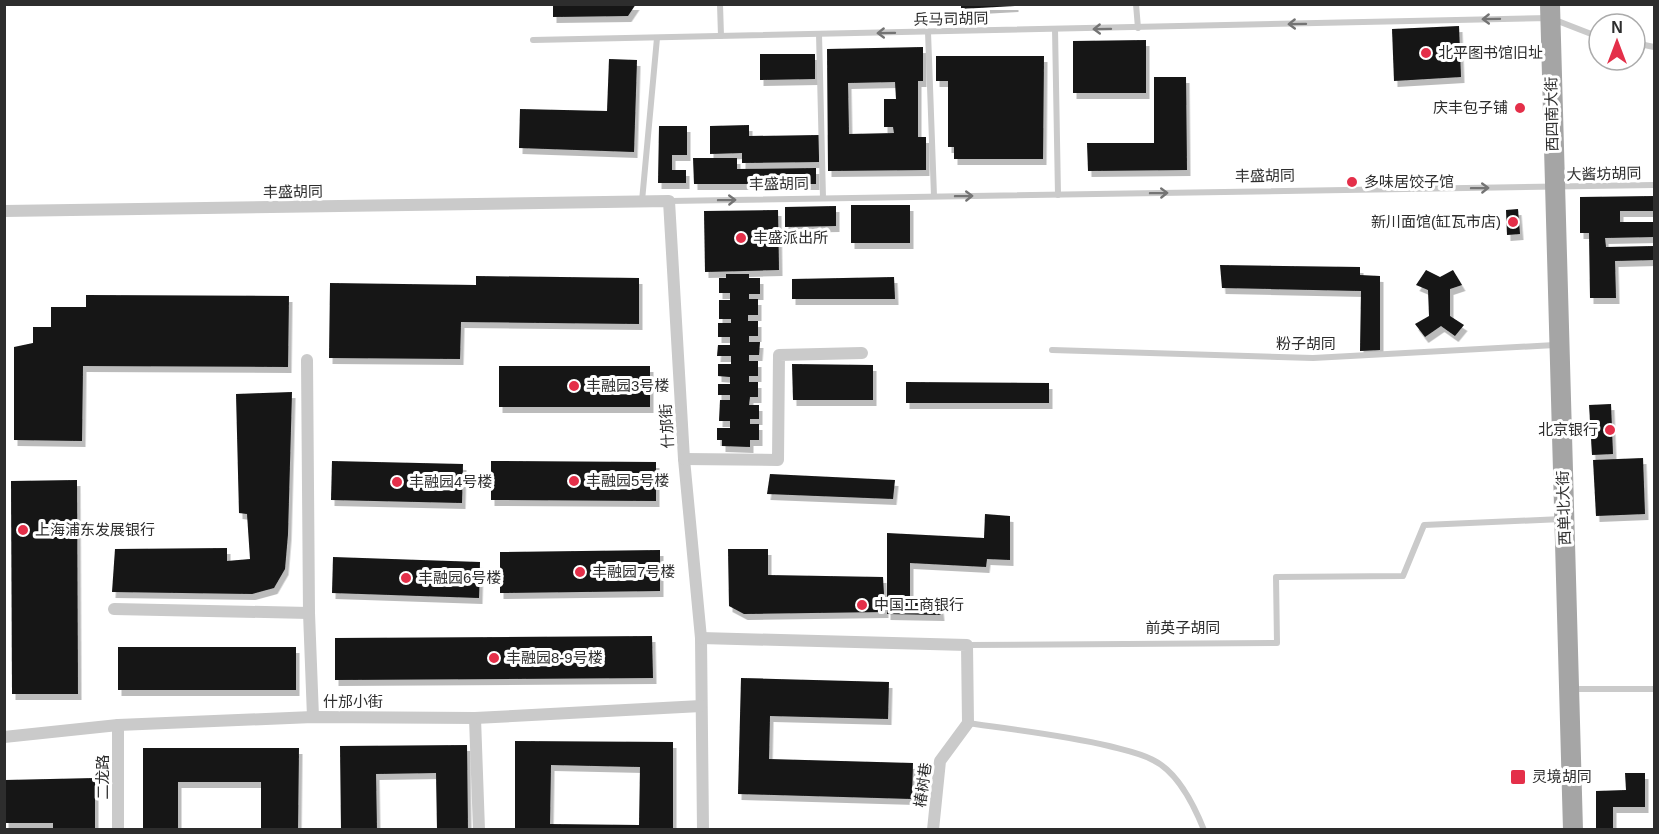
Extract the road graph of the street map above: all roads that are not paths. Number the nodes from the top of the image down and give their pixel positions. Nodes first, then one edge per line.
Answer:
1 (720, 4) edge
2 (1136, 4) edge
3 (1550, 11) edge
4 (1138, 28) junction
5 (1055, 29) junction
6 (1587, 31) edge
7 (928, 32) junction
8 (819, 34) junction
9 (721, 36) junction
10 (657, 38) junction
11 (533, 40) dead end
12 (1654, 185) edge
13 (1554, 187) junction
14 (1058, 195) junction
15 (934, 196) junction
16 (823, 198) junction
17 (642, 201) junction
18 (669, 201) junction
19 (4, 211) edge
20 (1560, 345) junction
21 (1052, 350) dead end
22 (862, 353) dead end
23 (308, 360) dead end
24 (684, 459) junction
25 (1564, 519) junction
26 (114, 609) dead end
27 (309, 613) junction
28 (701, 638) junction
29 (967, 645) junction
30 (1570, 689) junction
31 (1654, 689) edge
32 (701, 706) junction
33 (313, 717) junction
34 (475, 718) junction
35 (968, 723) junction
36 (118, 725) junction
37 (4, 737) edge
38 (118, 830) edge
39 (479, 830) edge
40 (703, 830) edge
41 (933, 830) edge
42 (1204, 830) edge
43 (1573, 830) edge

1 - 9 lane
2 - 4 lane
3 -> 4 lane, 兵马司胡同
3 - 6 lane
3 - 13 main road, 西四南大街
4 -> 5 lane, 兵马司胡同
5 - 7 lane, 兵马司胡同
5 - 14 lane
7 -> 8 lane, 兵马司胡同
7 - 15 lane
8 - 9 lane, 兵马司胡同
8 - 16 lane
9 - 10 lane, 兵马司胡同
10 - 11 lane, 兵马司胡同
10 - 17 lane
12 - 13 lane, 大酱坊胡同
14 -> 13 lane, 丰盛胡同
13 - 20 main road, 西单北大街
15 -> 14 lane, 丰盛胡同
15 - 16 lane, 丰盛胡同
18 -> 16 lane, 丰盛胡同
17 - 18 street, 丰盛胡同
17 - 19 street, 丰盛胡同
18 - 24 street, 什邡街
20 - 21 lane, 粉子胡同
20 - 25 main road, 西单北大街
22 - 24 street
23 - 27 street
24 - 28 street, 什邡街
25 - 29 lane, 前英子胡同
25 - 30 main road, 西单北大街
26 - 27 street
27 - 33 street
28 - 29 street, 前英子胡同
28 - 32 street, 什邡街
29 - 35 street
30 - 31 lane
30 - 43 main road, 西单北大街
32 - 34 street, 什邡小街
32 - 40 street, 什邡街
33 - 34 street, 什邡小街
33 - 36 street, 什邡小街
34 - 39 street
35 - 41 street, 椿树巷
35 - 42 lane
36 - 37 street, 什邡小街
36 - 38 street, 二龙路

